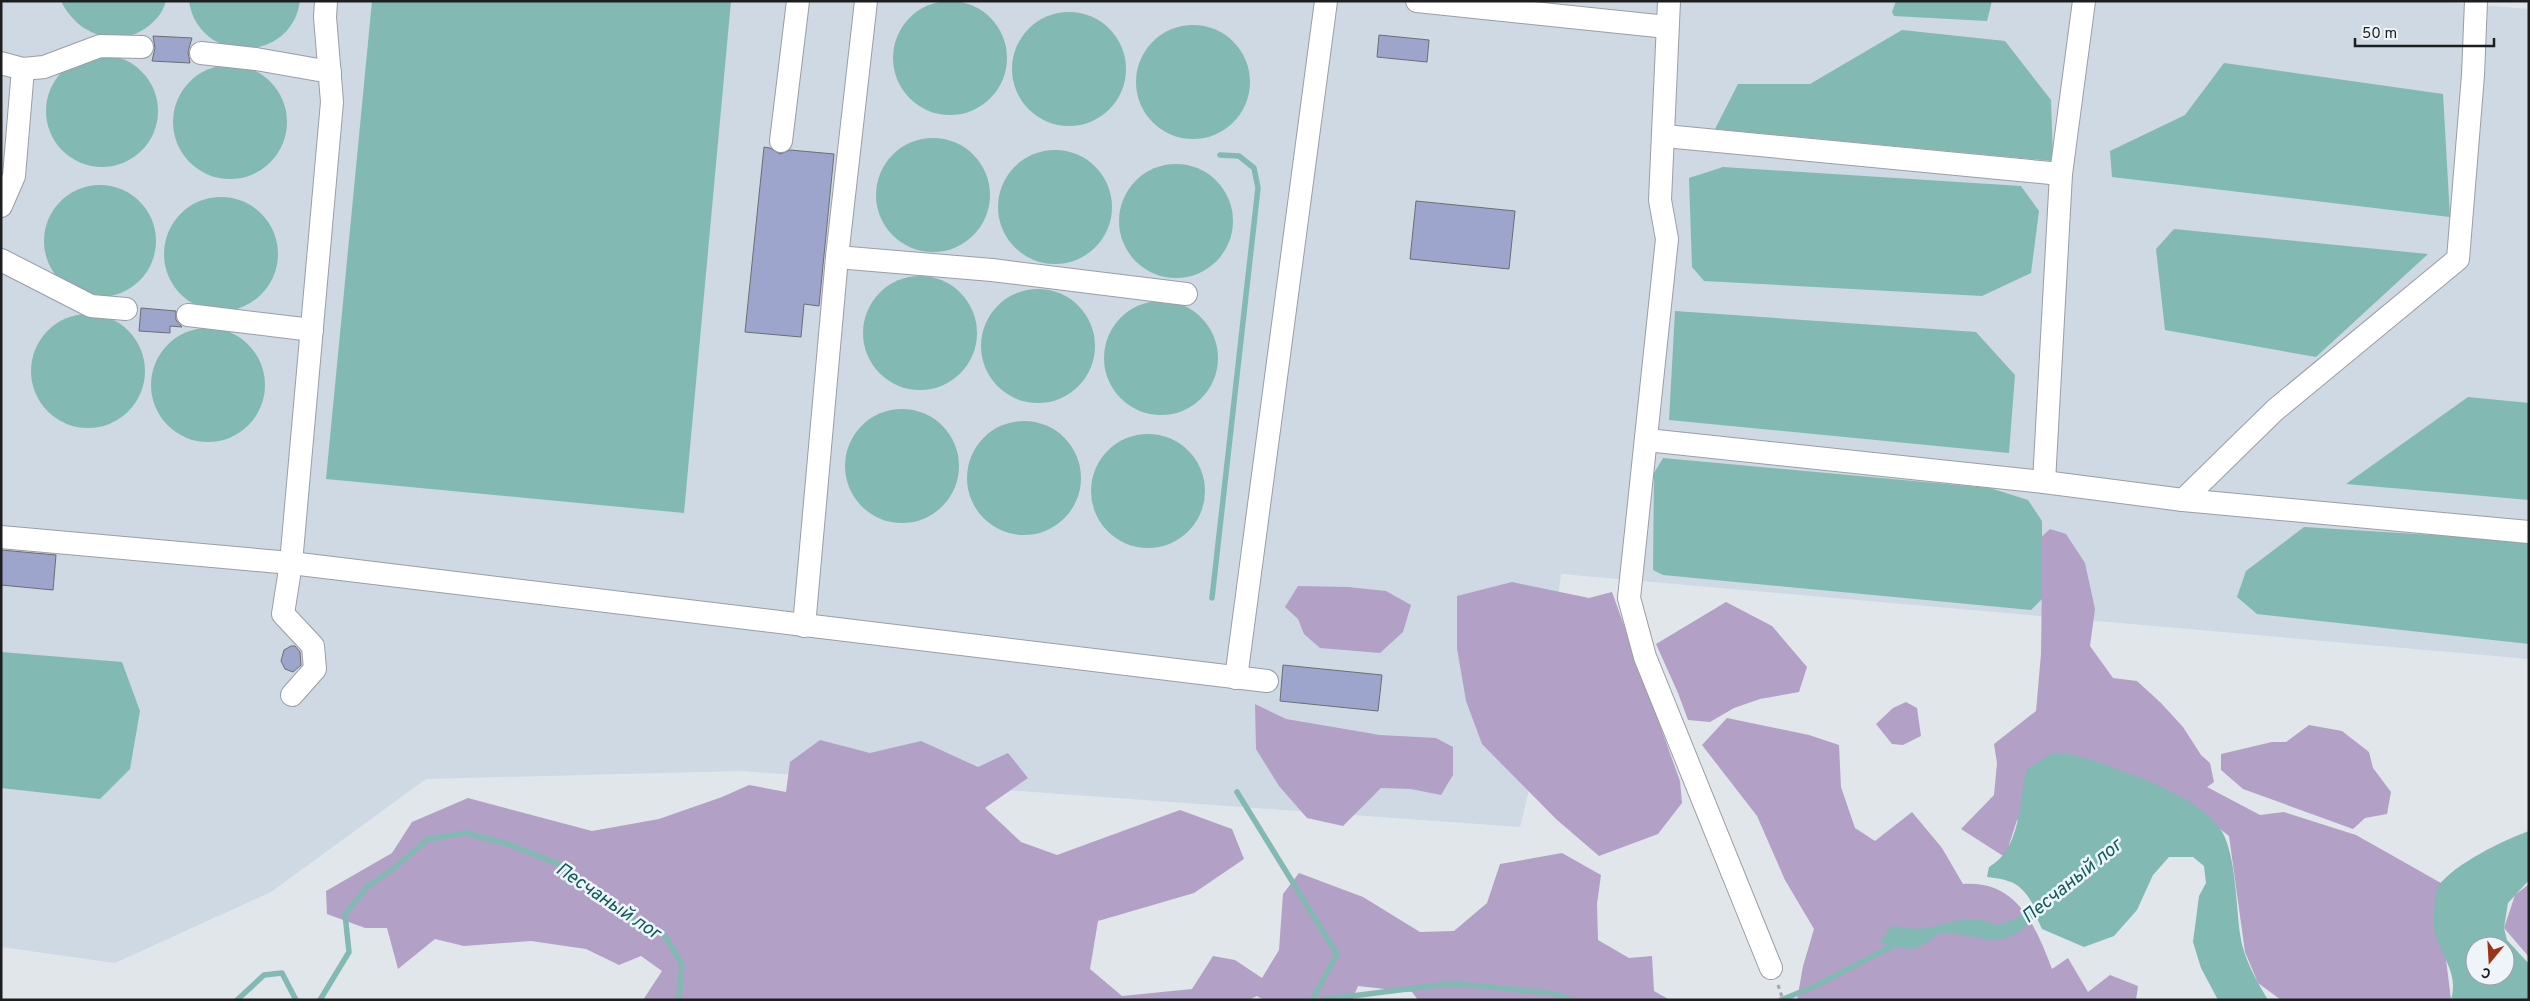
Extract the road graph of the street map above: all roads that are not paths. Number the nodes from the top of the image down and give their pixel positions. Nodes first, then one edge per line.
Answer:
1 (326, 1) edge
2 (798, 1) edge
3 (866, 1) edge
4 (1326, 1) edge
5 (1417, 1) edge
6 (1669, 1) edge
7 (2084, 1) edge
8 (2476, 1) edge
9 (1667, 26) junction
10 (142, 47) dead end
11 (201, 53) dead end
12 (1, 63) edge
13 (23, 69) junction
14 (330, 72) junction
15 (1665, 136) junction
16 (781, 141) dead end
17 (2061, 174) junction
18 (1, 206) edge
19 (837, 257) junction
20 (1, 260) edge
21 (1186, 294) dead end
22 (126, 309) dead end
23 (188, 315) dead end
24 (312, 330) junction
25 (1647, 440) junction
26 (2044, 482) junction
27 (2183, 500) junction
28 (2529, 532) edge
29 (1, 537) edge
30 (291, 563) junction
31 (804, 626) junction
32 (1236, 678) junction
33 (1267, 681) dead end
34 (292, 695) dead end
35 (1771, 968) dead end

1 - 14 lane
2 - 16 lane
3 - 19 lane
4 - 32 lane
5 - 9 lane
6 - 9 lane
7 - 17 lane
8 - 27 lane
9 - 15 lane
10 - 13 lane
11 - 14 lane
12 - 13 lane
13 - 18 lane
14 - 24 lane
15 - 17 lane
15 - 25 lane
17 - 26 lane
19 - 21 lane
19 - 31 lane
20 - 22 lane
23 - 24 lane
24 - 30 lane
25 - 26 lane
25 - 35 lane
26 - 27 lane
27 - 28 lane
29 - 30 lane
30 - 31 lane
30 - 34 lane
31 - 32 lane
32 - 33 lane

